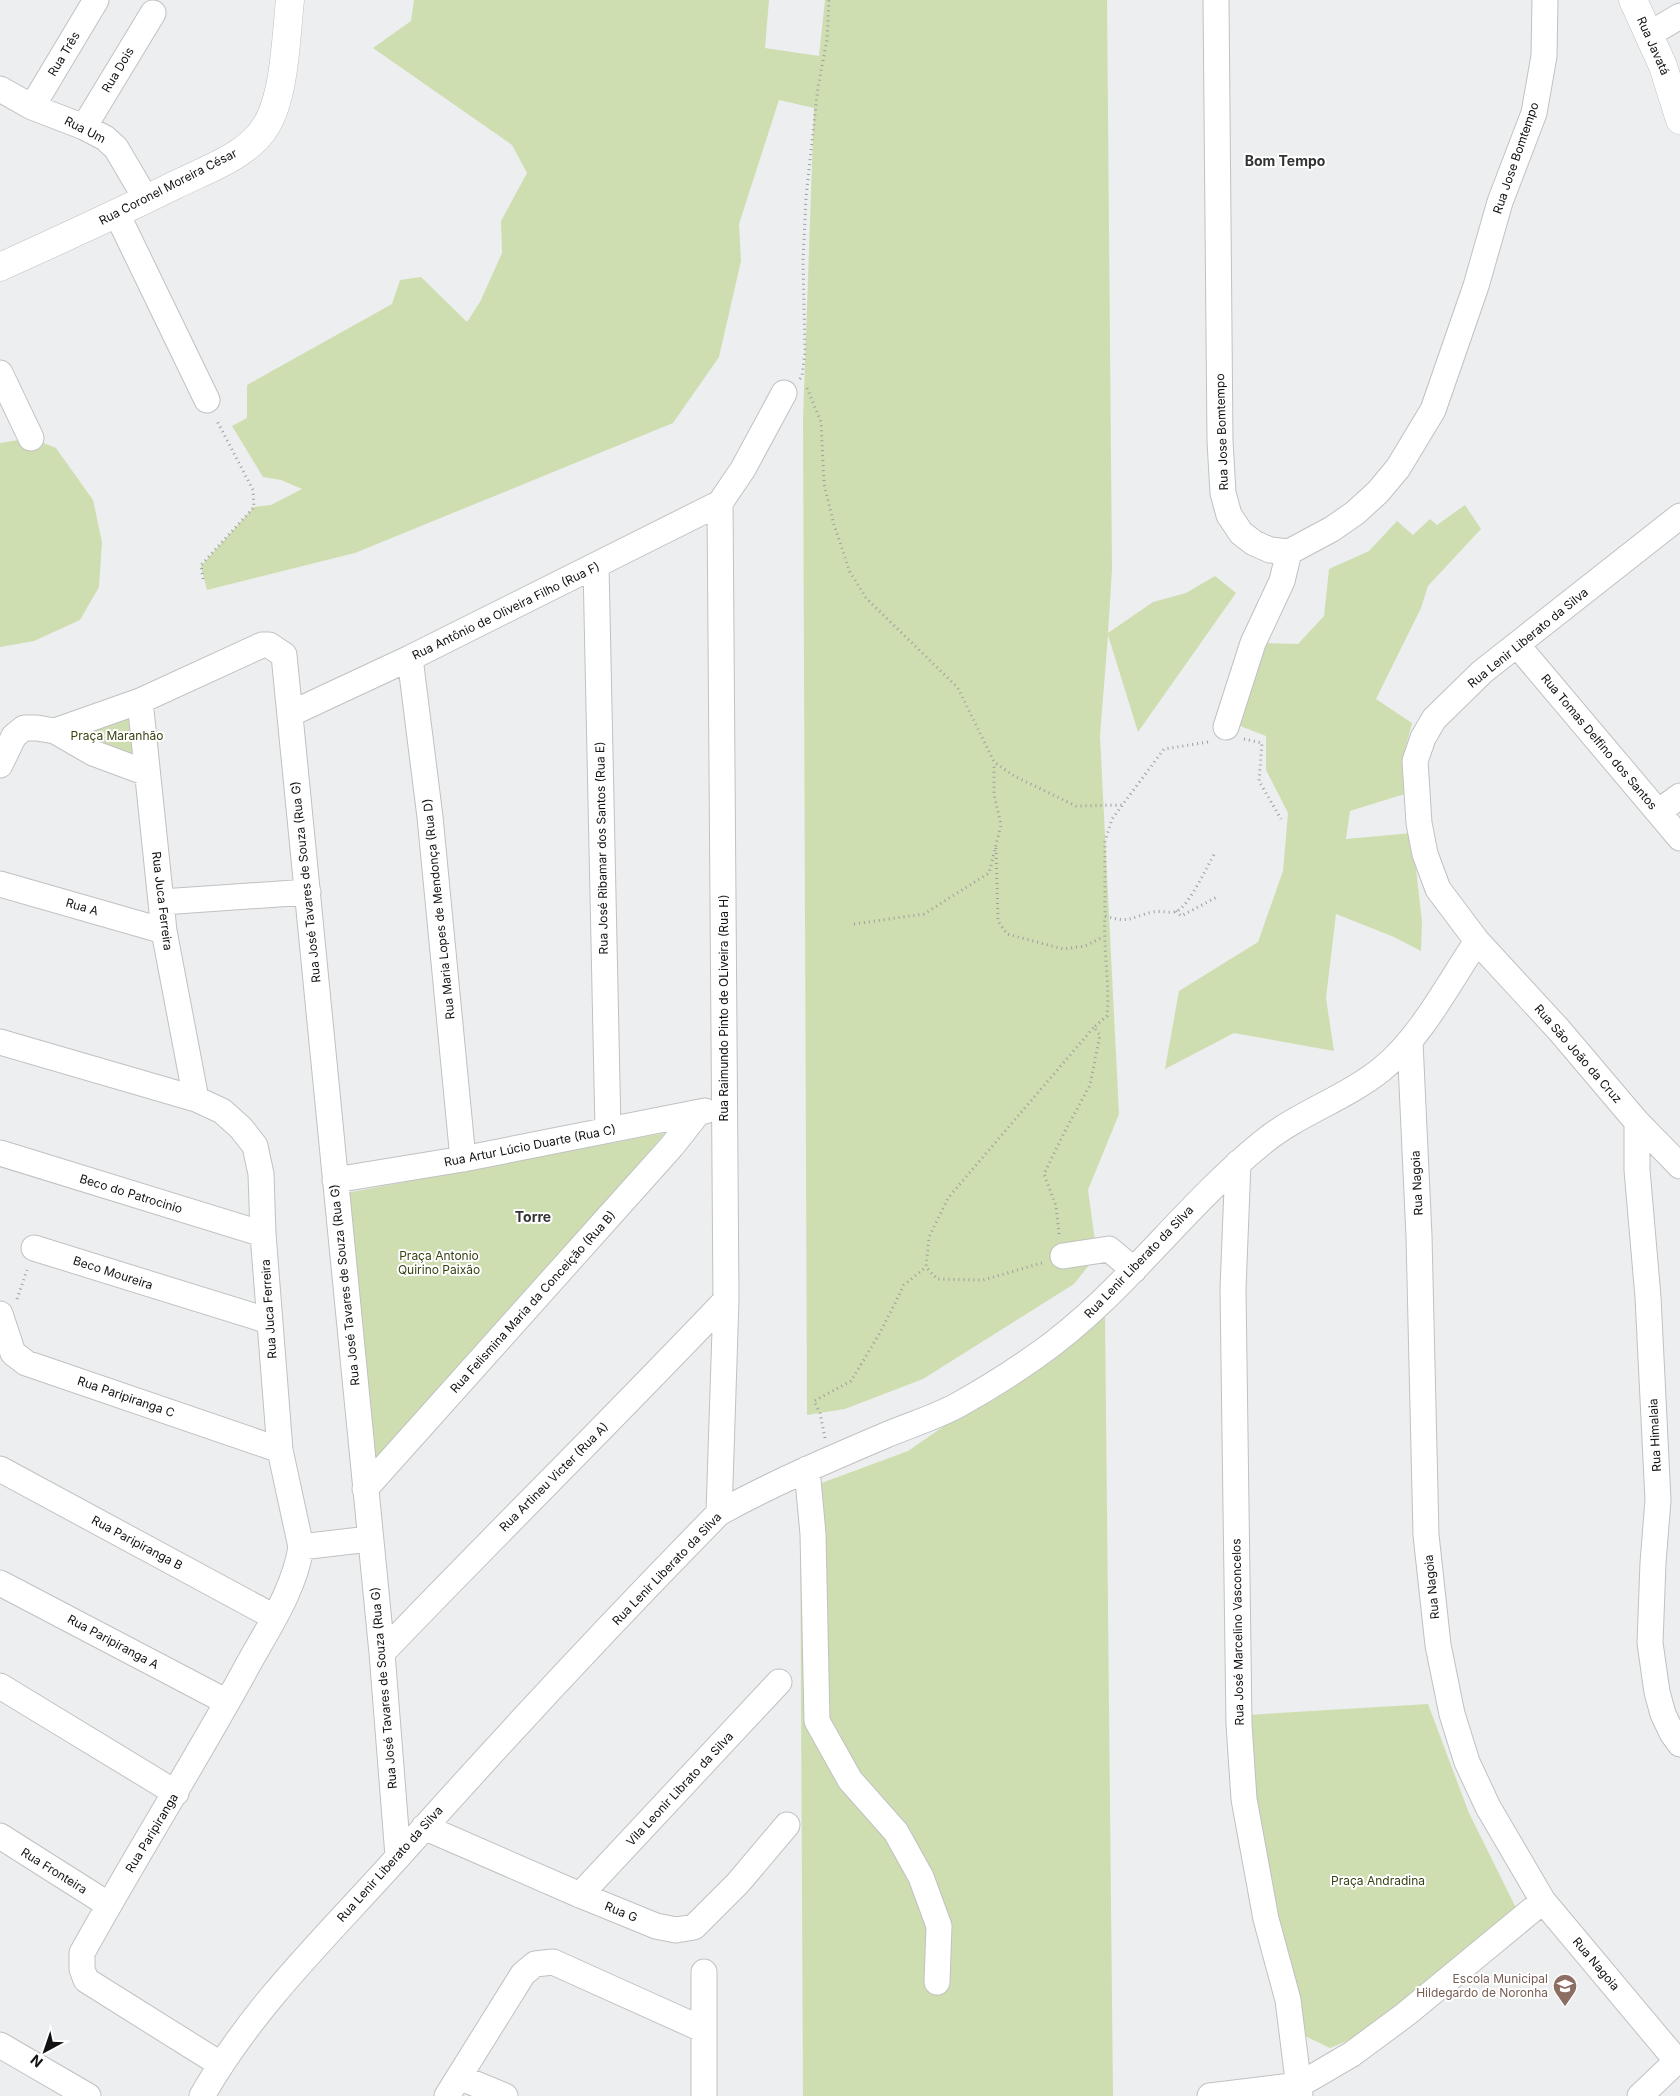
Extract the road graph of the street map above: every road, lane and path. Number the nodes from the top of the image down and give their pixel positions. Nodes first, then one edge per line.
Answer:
1 (96, 0) edge
2 (290, 0) edge
3 (829, 0) edge
4 (1216, 0) edge
5 (1545, 0) edge
6 (1633, 0) edge
7 (153, 14) dead end
8 (1680, 16) edge
9 (1648, 35) junction
10 (0, 88) edge
11 (32, 107) junction
12 (1680, 120) edge
13 (84, 127) junction
14 (146, 199) junction
15 (117, 214) junction
16 (0, 266) edge
17 (0, 373) edge
18 (802, 376) junction
19 (784, 393) joint
20 (207, 400) joint
21 (31, 438) dead end
22 (720, 503) junction
23 (1680, 516) edge
24 (1289, 552) junction
25 (596, 566) junction
26 (203, 580) dead end
27 (1518, 646) junction
28 (410, 658) junction
29 (140, 701) junction
30 (290, 714) junction
31 (46, 729) junction
32 (1226, 731) junction
33 (3, 749) edge
34 (994, 762) junction
35 (147, 773) junction
36 (1680, 796) edge
37 (1123, 805) junction
38 (1658, 812) junction
39 (1281, 819) dead end
40 (1680, 838) edge
41 (996, 843) junction
42 (1215, 853) dead end
43 (0, 884) edge
44 (308, 892) junction
45 (1219, 896) dead end
46 (162, 902) junction
47 (1176, 911) junction
48 (1105, 916) junction
49 (854, 924) dead end
50 (164, 930) junction
51 (1104, 937) junction
52 (1477, 941) junction
53 (1094, 1027) junction
54 (0, 1042) edge
55 (1410, 1042) junction
56 (196, 1098) junction
57 (724, 1108) junction
58 (698, 1113) junction
59 (1637, 1122) junction
60 (608, 1130) junction
61 (0, 1153) edge
62 (463, 1159) junction
63 (1238, 1163) junction
64 (1680, 1166) edge
65 (335, 1180) junction
66 (263, 1234) junction
67 (34, 1248) joint
68 (1066, 1255) junction
69 (926, 1266) junction
70 (1134, 1270) junction
71 (726, 1300) junction
72 (2, 1318) edge
73 (269, 1322) junction
74 (280, 1450) junction
75 (830, 1460) junction
76 (0, 1469) edge
77 (807, 1469) junction
78 (365, 1489) junction
79 (719, 1513) junction
80 (369, 1539) junction
81 (301, 1548) junction
82 (0, 1583) edge
83 (274, 1617) junction
84 (382, 1653) junction
85 (779, 1682) dead end
86 (0, 1686) edge
87 (227, 1702) junction
88 (1680, 1744) edge
89 (176, 1793) junction
90 (788, 1825) dead end
91 (424, 1826) junction
92 (0, 1836) edge
93 (398, 1856) junction
94 (580, 1895) junction
95 (1542, 1901) junction
96 (109, 1905) junction
97 (704, 1972) dead end
98 (937, 1982) dead end
99 (704, 2030) junction
100 (0, 2045) edge
101 (1678, 2060) edge
102 (220, 2064) junction
103 (453, 2086) edge
104 (1300, 2091) edge
105 (88, 2096) edge
106 (202, 2096) edge
107 (505, 2096) edge
108 (704, 2096) edge
109 (1210, 2096) edge
110 (1640, 2096) edge

1 - 11 street, Rua Três
2 - 14 street, Rua Coronel Moreira César
3 - 18 path
4 - 24 street, Rua Jose Bomtempo
5 - 24 street, Rua Jose Bomtempo
6 - 9 street, Rua Javatá
7 - 13 street, Rua Dois
8 - 9 street
9 - 12 street, Rua Javatá
10 - 11 street, Rua Um
11 - 13 street, Rua Um
13 - 14 street, Rua Um
14 - 15 street, Rua Coronel Moreira César
15 - 16 street, Rua Coronel Moreira César
15 - 20 street
17 - 21 street
18 - 19 path
18 - 34 path
19 - 22 street
20 - 26 path
22 - 25 street, Rua Antônio de Oliveira Filho (Rua F)
22 - 57 street, Rua Raimundo Pinto de OLiveira (Rua H)
23 - 27 street, Rua Lenir Liberato da Silva
24 - 32 street
25 - 28 street, Rua Antônio de Oliveira Filho (Rua F)
25 - 60 street, Rua José Ribamar dos Santos (Rua E)
27 - 38 street, Rua Tomas Delfino dos Santos
27 - 52 street, Rua Lenir Liberato da Silva
28 - 30 street, Rua Antônio de Oliveira Filho (Rua F)
28 - 62 street, Rua Maria Lopes de Mendonça (Rua D)
29 - 30 street, Rua José Tavares de Souza (Rua G)
29 - 31 street
29 - 35 street, Rua Juca Ferreira
30 - 44 street, Rua José Tavares de Souza (Rua G)
31 - 33 street
31 - 35 street
32 - 37 path
32 - 39 path
34 - 37 path
34 - 41 path
35 - 46 street, Rua Juca Ferreira
36 - 38 street
37 - 48 path
38 - 40 street, Rua Tomas Delfino dos Santos
41 - 49 path
41 - 51 path
42 - 47 path
43 - 50 street, Rua A
44 - 46 street
44 - 65 street, Rua José Tavares de Souza (Rua G)
45 - 47 path
46 - 50 street, Rua Juca Ferreira
47 - 48 path
48 - 51 path
50 - 56 street, Rua Juca Ferreira
51 - 53 path
52 - 55 street, Rua Lenir Liberato da Silva
52 - 59 street, Rua São João da Cruz
53 - 68 path
53 - 69 path
54 - 56 street, Rua Juca Ferreira
55 - 63 street, Rua Lenir Liberato da Silva
55 - 95 street, Rua Nagoia
56 - 66 street, Rua Juca Ferreira
57 - 58 street, Rua Artur Lúcio Duarte (Rua C)
57 - 71 street, Rua Raimundo Pinto de OLiveira (Rua H)
58 - 60 street, Rua Artur Lúcio Duarte (Rua C)
58 - 78 street, Rua Felismina Maria da Conceição (Rua B)
59 - 64 street, Rua São João da Cruz
59 - 88 street, Rua Himalaia
60 - 62 street, Rua Artur Lúcio Duarte (Rua C)
61 - 66 street, Beco do Patrocinio
62 - 65 street, Rua Artur Lúcio Duarte (Rua C)
63 - 70 street, Rua Lenir Liberato da Silva
63 - 104 street, Rua José Marcelino Vasconcelos
65 - 78 street, Rua José Tavares de Souza (Rua G)
66 - 73 street, Rua Juca Ferreira
67 - 72 path
67 - 73 street, Beco Moureira
68 - 69 path
68 - 70 street
69 - 75 path
70 - 75 street, Rua Lenir Liberato da Silva
71 - 79 street, Rua Raimundo Pinto de OLiveira (Rua H)
71 - 84 street, Rua Artineu Victer (Rua A)
72 - 74 street, Rua Paripiranga C
73 - 74 street, Rua Juca Ferreira
74 - 81 street, Rua Juca Ferreira
75 - 77 street, Rua Lenir Liberato da Silva
76 - 83 street, Rua Paripiranga B
77 - 79 street, Rua Lenir Liberato da Silva
77 - 98 street
78 - 80 street, Rua José Tavares de Souza (Rua G)
79 - 91 street, Rua Lenir Liberato da Silva
80 - 81 street
80 - 84 street, Rua José Tavares de Souza (Rua G)
81 - 83 street, Rua Paripiranga
82 - 87 street, Rua Paripiranga A
83 - 87 street, Rua Paripiranga
84 - 93 street, Rua José Tavares de Souza (Rua G)
85 - 94 street, Vila Leonir Librato da Silva
86 - 89 street
87 - 89 street, Rua Paripiranga
89 - 96 street, Rua Paripiranga
90 - 94 street, Rua G
91 - 93 street, Rua Lenir Liberato da Silva
91 - 94 street, Rua G
92 - 96 street, Rua Fronteira
93 - 102 street, Rua Lenir Liberato da Silva
95 - 101 street, Rua Nagoia
95 - 104 street
96 - 102 street, Rua Paripiranga
97 - 99 street
99 - 103 street
99 - 108 street
100 - 105 street
101 - 110 street
102 - 106 street, Rua Lenir Liberato da Silva
103 - 107 street
104 - 109 street

